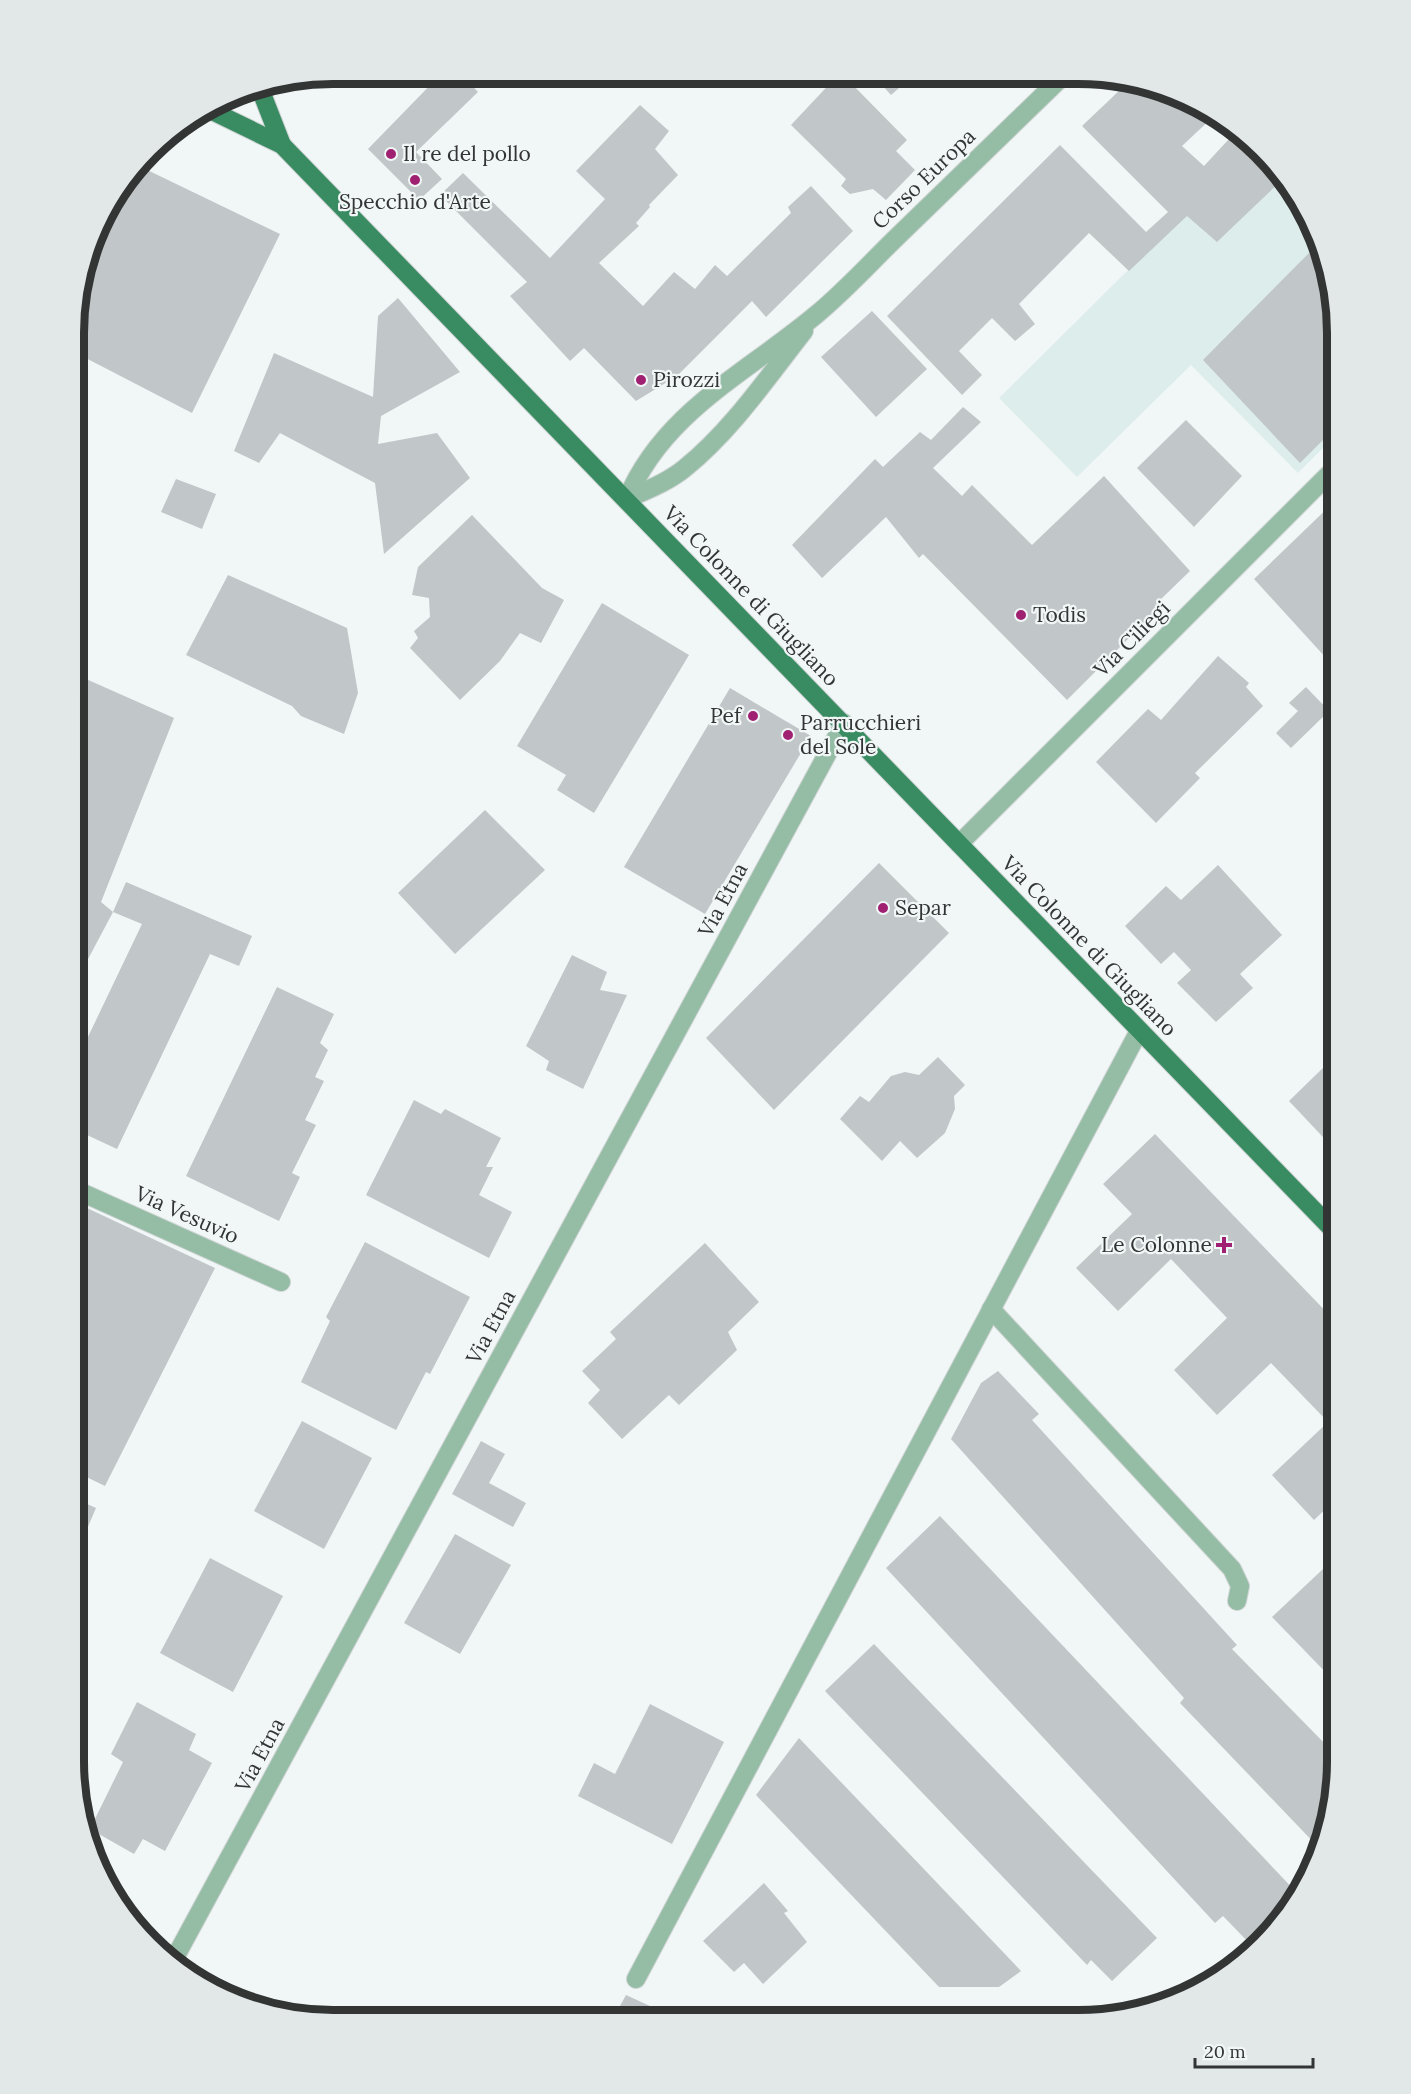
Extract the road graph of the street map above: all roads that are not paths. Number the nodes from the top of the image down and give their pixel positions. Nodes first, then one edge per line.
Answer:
1 (1055, 84) edge
2 (262, 94) edge
3 (216, 113) edge
4 (282, 145) junction
5 (818, 314) junction
6 (1327, 476) edge
7 (627, 500) junction
8 (844, 723) junction
9 (959, 844) junction
10 (1138, 1031) junction
11 (84, 1194) edge
12 (1327, 1223) edge
13 (280, 1282) dead end
14 (991, 1309) junction
15 (1238, 1601) dead end
16 (178, 1953) dead end
17 (636, 1979) dead end

1 - 5 street, Corso Europa
2 - 4 main road, Via Colonne di Giugliano
3 - 4 main road, Via Colonne di Giugliano
4 - 7 main road, Via Colonne di Giugliano
5 - 7 street, Corso Europa
5 - 7 street, Corso Europa
6 - 9 street, Via Ciliegi
7 - 8 main road, Via Colonne di Giugliano
8 - 9 main road, Via Colonne di Giugliano
8 - 16 street, Via Etna
9 - 10 main road, Via Colonne di Giugliano
10 - 12 main road, Via Colonne di Giugliano
10 - 14 street
11 - 13 street, Via Vesuvio
14 - 15 street
14 - 17 street

